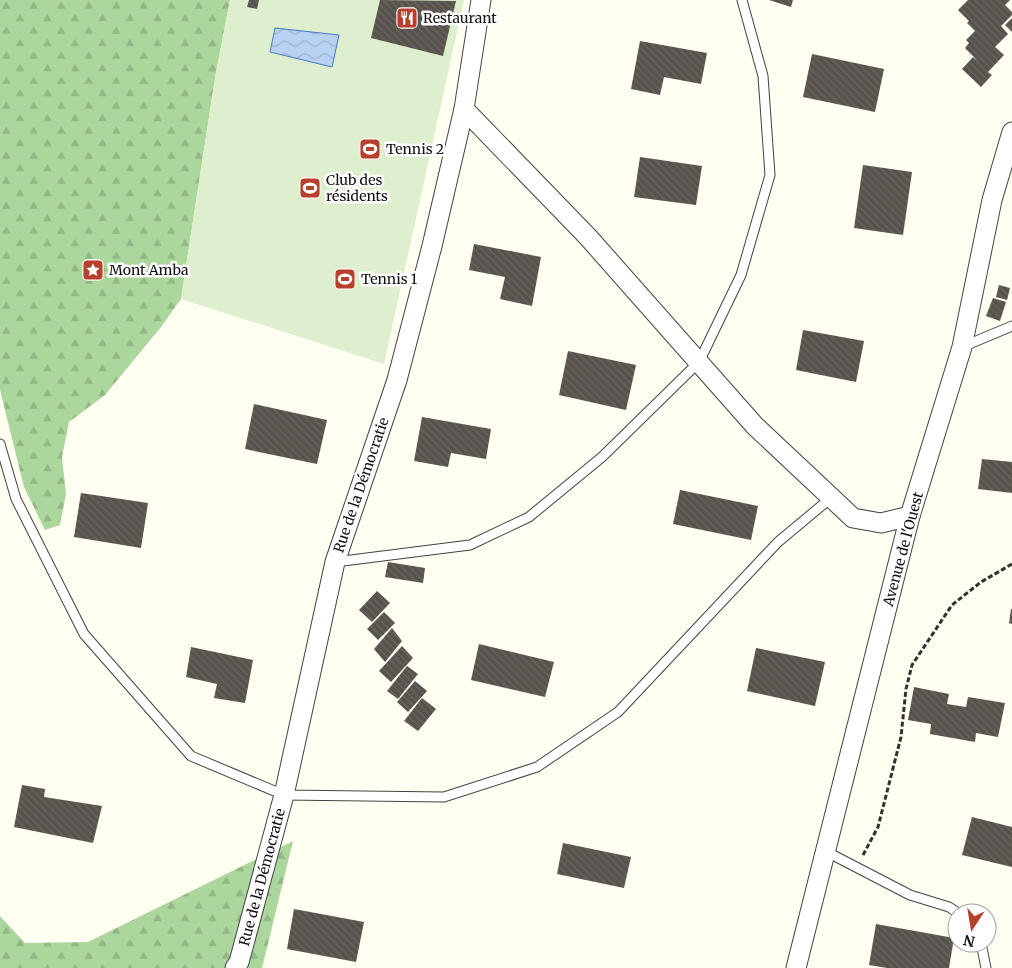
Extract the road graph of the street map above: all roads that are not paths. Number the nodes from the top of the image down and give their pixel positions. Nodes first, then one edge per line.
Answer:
1 (481, 0) edge
2 (742, 0) edge
3 (464, 109) junction
4 (1012, 132) edge
5 (1012, 326) edge
6 (962, 347) junction
7 (698, 362) junction
8 (0, 444) edge
9 (832, 497) junction
10 (910, 516) junction
11 (335, 562) junction
12 (284, 796) junction
13 (827, 852) junction
14 (947, 906) edge
15 (983, 953) edge
16 (235, 968) edge
17 (796, 968) edge
18 (986, 968) edge

1 - 3 street, Rue de la Démocratie
2 - 7 lane
3 - 7 street
3 - 11 street, Rue de la Démocratie
4 - 6 street, Avenue de l'Ouest
5 - 6 lane
6 - 10 street, Avenue de l'Ouest
7 - 9 street
7 - 11 lane
8 - 12 lane
9 - 10 street
9 - 12 lane
10 - 13 street, Avenue de l'Ouest
11 - 12 street, Rue de la Démocratie
12 - 16 street, Rue de la Démocratie
13 - 14 lane
13 - 17 street, Avenue de l'Ouest
15 - 18 lane

